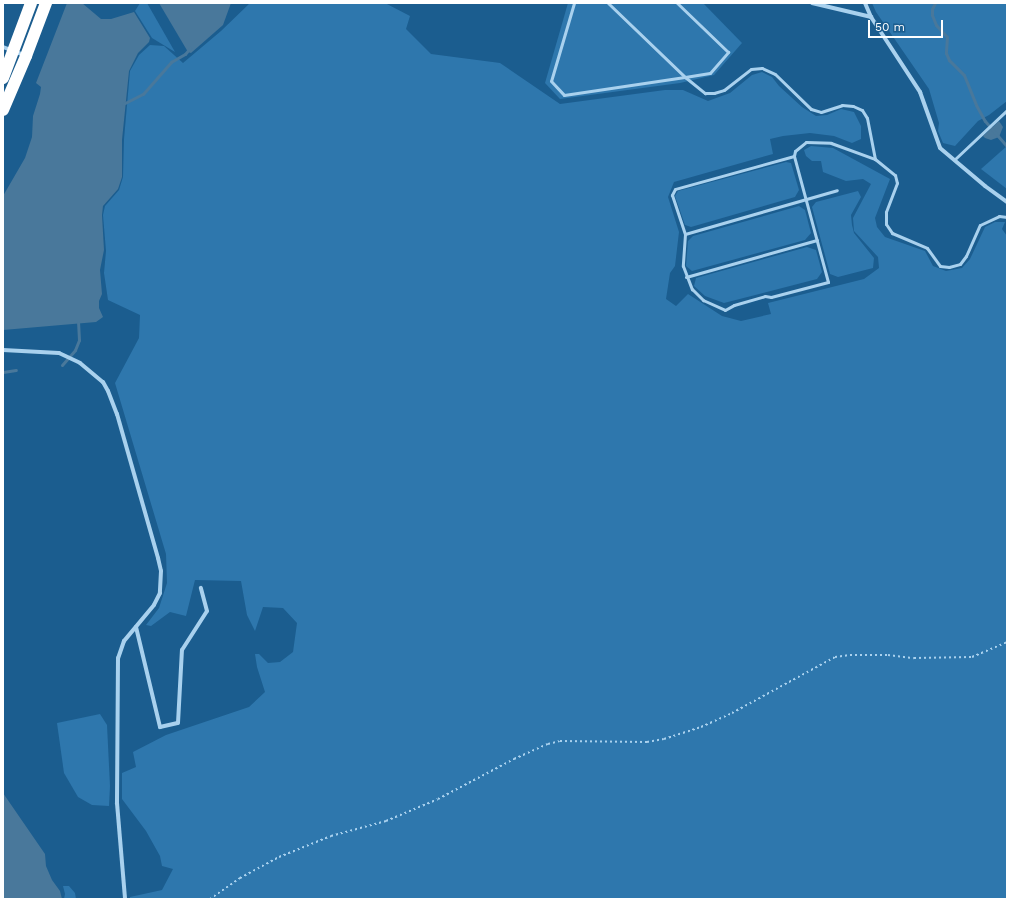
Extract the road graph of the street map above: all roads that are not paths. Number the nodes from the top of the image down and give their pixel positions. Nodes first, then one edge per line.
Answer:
1 (31, 3) edge
2 (46, 3) edge
3 (574, 3) edge
4 (608, 3) edge
5 (677, 3) edge
6 (812, 3) edge
7 (865, 3) edge
8 (871, 17) junction
9 (9, 48) edge
10 (26, 56) junction
11 (685, 77) junction
12 (3, 78) edge
13 (3, 110) edge
14 (1007, 110) edge
15 (794, 156) junction
16 (876, 159) junction
17 (955, 159) junction
18 (838, 190) dead end
19 (806, 199) junction
20 (1007, 202) edge
21 (1007, 217) edge
22 (685, 234) junction
23 (817, 240) junction
24 (686, 277) junction
25 (3, 350) edge
26 (201, 588) dead end
27 (136, 627) junction
28 (124, 899) edge

1 - 9 highway
2 - 10 highway
3 - 11 lane
4 - 11 lane
5 - 11 lane
6 - 8 street
7 - 8 street
8 - 17 street
9 - 10 street
9 - 12 highway
10 - 13 highway
11 - 16 lane
14 - 17 lane
15 - 16 lane
15 - 19 lane
15 - 22 lane
16 - 21 lane
17 - 20 street
18 - 19 lane
19 - 22 lane
19 - 23 lane
22 - 24 lane
23 - 24 lane
23 - 24 lane
25 - 27 street
26 - 27 street
27 - 28 street

